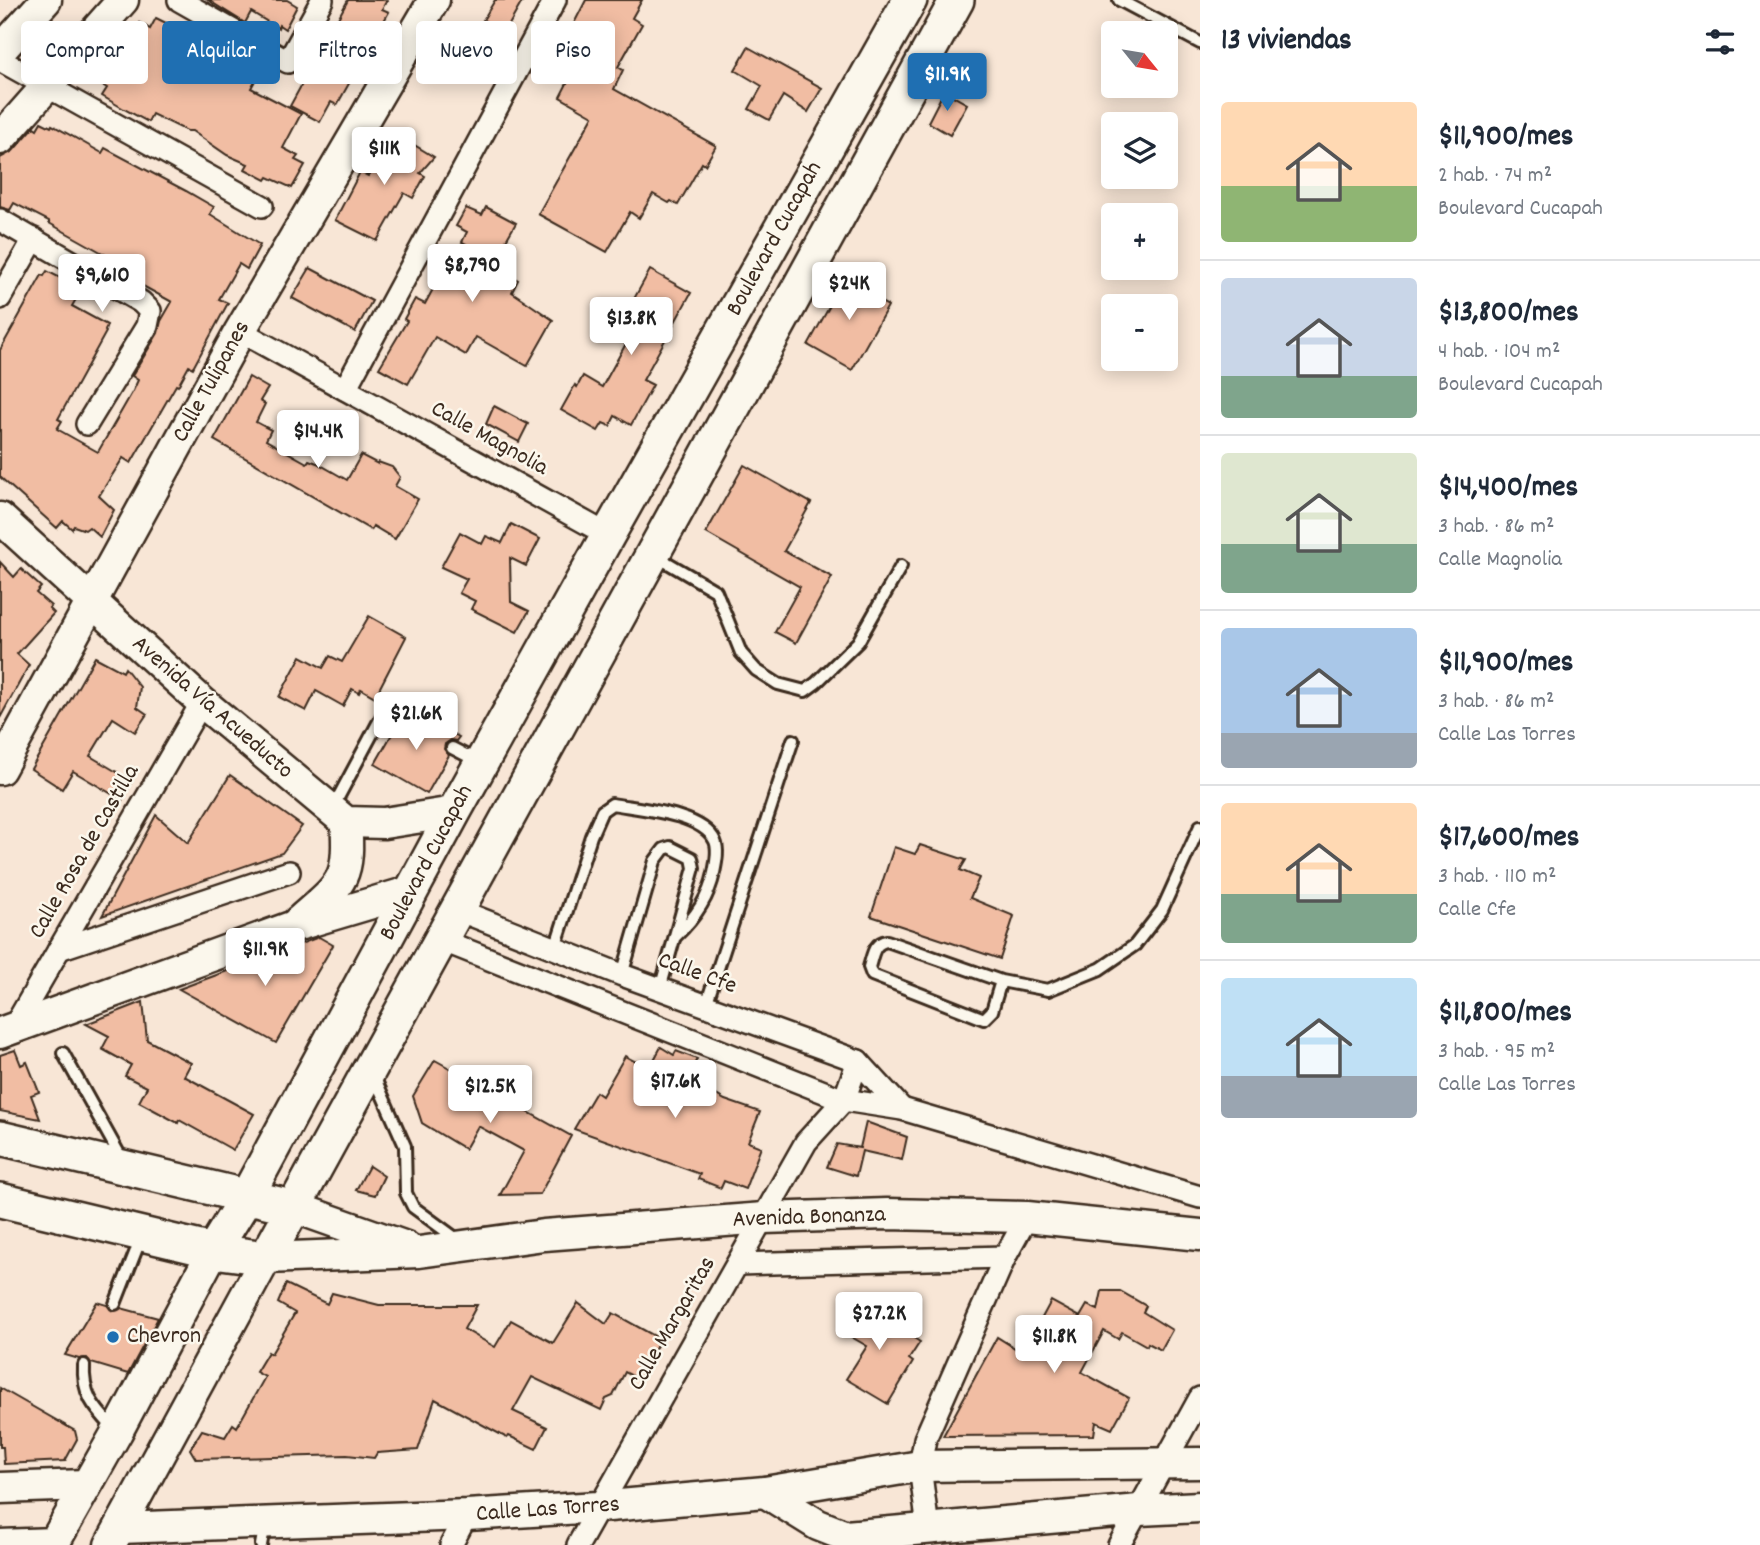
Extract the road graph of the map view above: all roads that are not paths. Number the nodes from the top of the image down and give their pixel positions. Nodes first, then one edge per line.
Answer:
1 (46, 0) edge
2 (123, 0) edge
3 (179, 0) edge
4 (322, 0) edge
5 (434, 0) edge
6 (555, 0) edge
7 (910, 0) edge
8 (957, 0) edge
9 (1119, 0) edge
10 (1200, 43) edge
11 (0, 51) edge
12 (0, 60) edge
13 (49, 86) junction
14 (0, 139) edge
15 (262, 206) dead end
16 (0, 220) edge
17 (34, 239) junction
18 (0, 298) edge
19 (240, 331) junction
20 (345, 389) junction
21 (86, 424) dead end
22 (0, 518) edge
23 (608, 535) junction
24 (653, 555) junction
25 (901, 566) dead end
26 (91, 601) junction
27 (202, 702) junction
28 (400, 720) dead end
29 (793, 740) dead end
30 (0, 769) edge
31 (454, 812) junction
32 (339, 815) junction
33 (1200, 826) edge
34 (289, 872) dead end
35 (412, 891) junction
36 (458, 910) junction
37 (291, 927) junction
38 (517, 933) junction
39 (676, 936) junction
40 (441, 940) junction
41 (555, 948) junction
42 (59, 949) junction
43 (505, 966) junction
44 (622, 975) junction
45 (1001, 981) junction
46 (660, 989) junction
47 (706, 1005) junction
48 (6, 1031) edge
49 (63, 1053) dead end
50 (858, 1061) junction
51 (371, 1070) junction
52 (844, 1100) junction
53 (902, 1109) junction
54 (0, 1138) edge
55 (126, 1167) junction
56 (247, 1196) junction
57 (1200, 1197) edge
58 (0, 1200) edge
59 (296, 1208) junction
60 (764, 1217) junction
61 (1027, 1217) junction
62 (142, 1235) junction
63 (1200, 1235) edge
64 (466, 1245) junction
65 (213, 1251) junction
66 (419, 1252) junction
67 (1004, 1257) junction
68 (266, 1258) junction
69 (738, 1264) junction
70 (115, 1304) dead end
71 (84, 1364) dead end
72 (1200, 1398) edge
73 (117, 1432) junction
74 (1200, 1463) edge
75 (1165, 1465) junction
76 (920, 1466) junction
77 (86, 1485) junction
78 (0, 1488) edge
79 (765, 1492) junction
80 (598, 1507) junction
81 (1200, 1507) edge
82 (1139, 1510) junction
83 (467, 1516) junction
84 (928, 1529) junction
85 (263, 1534) edge
86 (115, 1537) edge
87 (844, 1540) edge
88 (53, 1544) edge
89 (0, 1545) edge
90 (451, 1545) edge
91 (578, 1545) edge
92 (1119, 1545) edge

1 - 11 street
2 - 13 street
3 - 4 street
5 - 19 street, Calle Tulipanes
6 - 20 street
7 - 23 main road, Boulevard Cucapah
8 - 24 main road, Boulevard Cucapah
9 - 10 lane
12 - 13 street
13 - 14 street
13 - 15 street
16 - 17 street
17 - 18 street
17 - 21 street
19 - 20 street, Calle Magnolia
19 - 26 street, Calle Tulipanes
20 - 23 street, Calle Magnolia
22 - 26 street, Avenida Vía Acueducto
23 - 31 main road, Boulevard Cucapah
24 - 25 lane
24 - 36 main road, Boulevard Cucapah
26 - 27 street, Avenida Vía Acueducto
26 - 30 street, Calle Tulipanes
27 - 32 street, Avenida Vía Acueducto
27 - 42 street, Calle Rosa de Castilla
28 - 32 lane
29 - 47 lane
31 - 32 street
31 - 35 main road, Boulevard Cucapah
32 - 37 street
33 - 45 lane
34 - 42 street
35 - 37 street
35 - 56 main road, Boulevard Cucapah
36 - 38 street, Calle Cfe
36 - 40 main road, Boulevard Cucapah
37 - 48 street
38 - 41 street, Calle Cfe
38 - 43 street
39 - 41 lane
39 - 44 lane
39 - 46 lane
40 - 43 street
40 - 51 main road, Boulevard Cucapah
41 - 44 street, Calle Cfe
42 - 48 street, Calle Rosa de Castilla
43 - 52 street
44 - 46 street, Calle Cfe
45 - 45 lane
46 - 47 street, Calle Cfe
47 - 50 street, Calle Cfe
49 - 55 lane
50 - 52 street, Calle Margaritas
50 - 53 street, Calle Cfe
51 - 59 main road, Boulevard Cucapah
51 - 64 lane
52 - 53 street
52 - 60 street, Calle Margaritas
53 - 57 street
54 - 55 main road
55 - 56 main road
56 - 59 main road
56 - 65 main road, Boulevard Cucapah
58 - 62 main road
59 - 66 street, Avenida Bonanza
59 - 68 main road, Boulevard Cucapah
60 - 61 street, Avenida Bonanza
60 - 64 street, Avenida Bonanza
60 - 69 street, Calle Margaritas
61 - 63 street, Avenida Bonanza
61 - 67 street
62 - 65 main road
62 - 70 lane
64 - 66 street, Avenida Bonanza
65 - 68 main road
65 - 73 street, Boulevard Cucapah
66 - 68 street, Avenida Bonanza
67 - 69 street
67 - 76 street
68 - 86 street, Boulevard Cucapah
69 - 80 street, Calle Margaritas
71 - 73 lane
72 - 75 street
73 - 77 street, Boulevard Cucapah
74 - 75 street, Calle Las Torres
75 - 76 street, Calle Las Torres
75 - 82 street
76 - 79 street, Calle Las Torres
76 - 84 street
77 - 78 street
77 - 88 street, Boulevard Cucapah
79 - 80 street, Calle Las Torres
79 - 87 street
80 - 83 street, Calle Las Torres
80 - 91 street, Calle Margaritas
81 - 82 street
82 - 84 street
82 - 92 street
83 - 85 street, Calle Las Torres
83 - 90 street
84 - 87 street
85 - 86 street, Calle Las Torres
88 - 89 street

